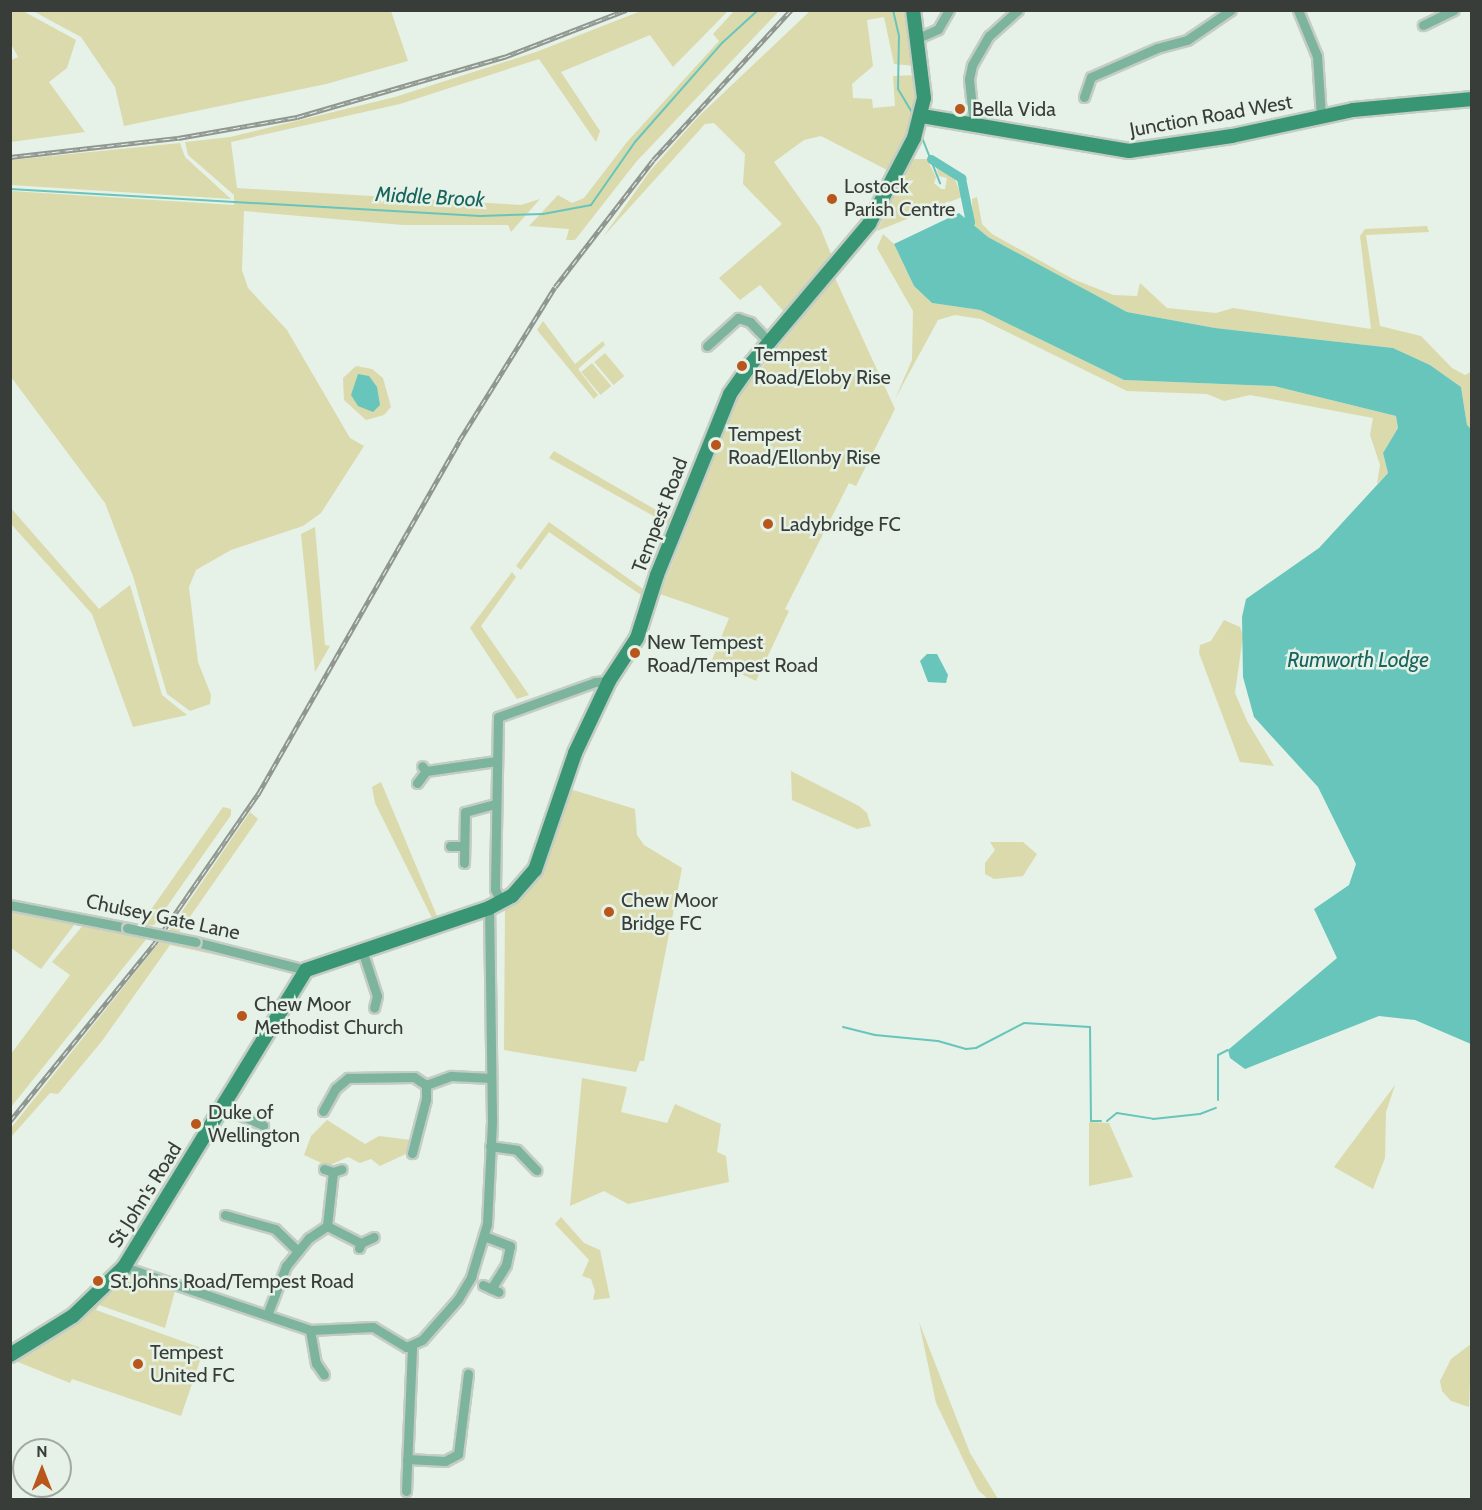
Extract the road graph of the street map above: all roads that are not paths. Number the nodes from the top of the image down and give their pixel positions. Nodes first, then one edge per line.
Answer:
1 (913, 10) edge
2 (949, 10) edge
3 (1018, 10) edge
4 (1231, 10) edge
5 (1298, 10) edge
6 (1454, 10) edge
7 (1423, 25) dead end
8 (918, 38) junction
9 (1084, 97) dead end
10 (1472, 99) edge
11 (922, 116) junction
12 (1321, 116) junction
13 (974, 126) junction
14 (769, 342) junction
15 (707, 346) dead end
16 (609, 681) junction
17 (496, 761) junction
18 (417, 783) dead end
19 (495, 804) junction
20 (450, 846) dead end
21 (464, 846) junction
22 (464, 864) dead end
23 (10, 905) edge
24 (495, 905) junction
25 (362, 950) junction
26 (306, 970) junction
27 (374, 1008) dead end
28 (492, 1078) junction
29 (426, 1085) junction
30 (222, 1107) junction
31 (323, 1111) dead end
32 (263, 1125) dead end
33 (490, 1146) junction
34 (412, 1153) dead end
35 (333, 1170) dead end
36 (536, 1170) dead end
37 (225, 1215) dead end
38 (327, 1226) junction
39 (484, 1236) junction
40 (374, 1237) dead end
41 (297, 1251) junction
42 (124, 1267) junction
43 (491, 1289) dead end
44 (267, 1315) junction
45 (310, 1330) junction
46 (412, 1347) junction
47 (10, 1355) edge
48 (468, 1374) dead end
49 (324, 1375) dead end
50 (407, 1459) junction
51 (406, 1491) dead end

1 - 8 street
2 - 8 street
3 - 13 street
4 - 9 street
5 - 12 street
6 - 7 street
8 - 11 street
10 - 12 street, Junction Road West
11 - 13 street, Junction Road West
11 - 14 street, Tempest Road
12 - 13 street, Junction Road West
14 - 15 street
14 - 16 street, Tempest Road
16 - 17 street
16 - 24 street, Tempest Road
17 - 18 street
17 - 19 street
19 - 21 street
19 - 24 street
20 - 21 street
21 - 22 street
23 - 26 street, Chulsey Gate Lane, bridge
24 - 25 street
24 - 28 street
25 - 26 street
25 - 27 street
26 - 30 street, St John's Road
28 - 29 street
28 - 33 street
29 - 31 street
29 - 34 street
30 - 32 street
30 - 42 street, St John's Road
33 - 36 street
33 - 39 street
35 - 38 street
37 - 41 street
38 - 40 street
38 - 41 street
39 - 43 street
39 - 46 street
41 - 44 street
42 - 44 street
42 - 47 street, St John's Road
44 - 45 street
45 - 46 street
45 - 49 street
46 - 50 street
48 - 50 street
50 - 51 street

